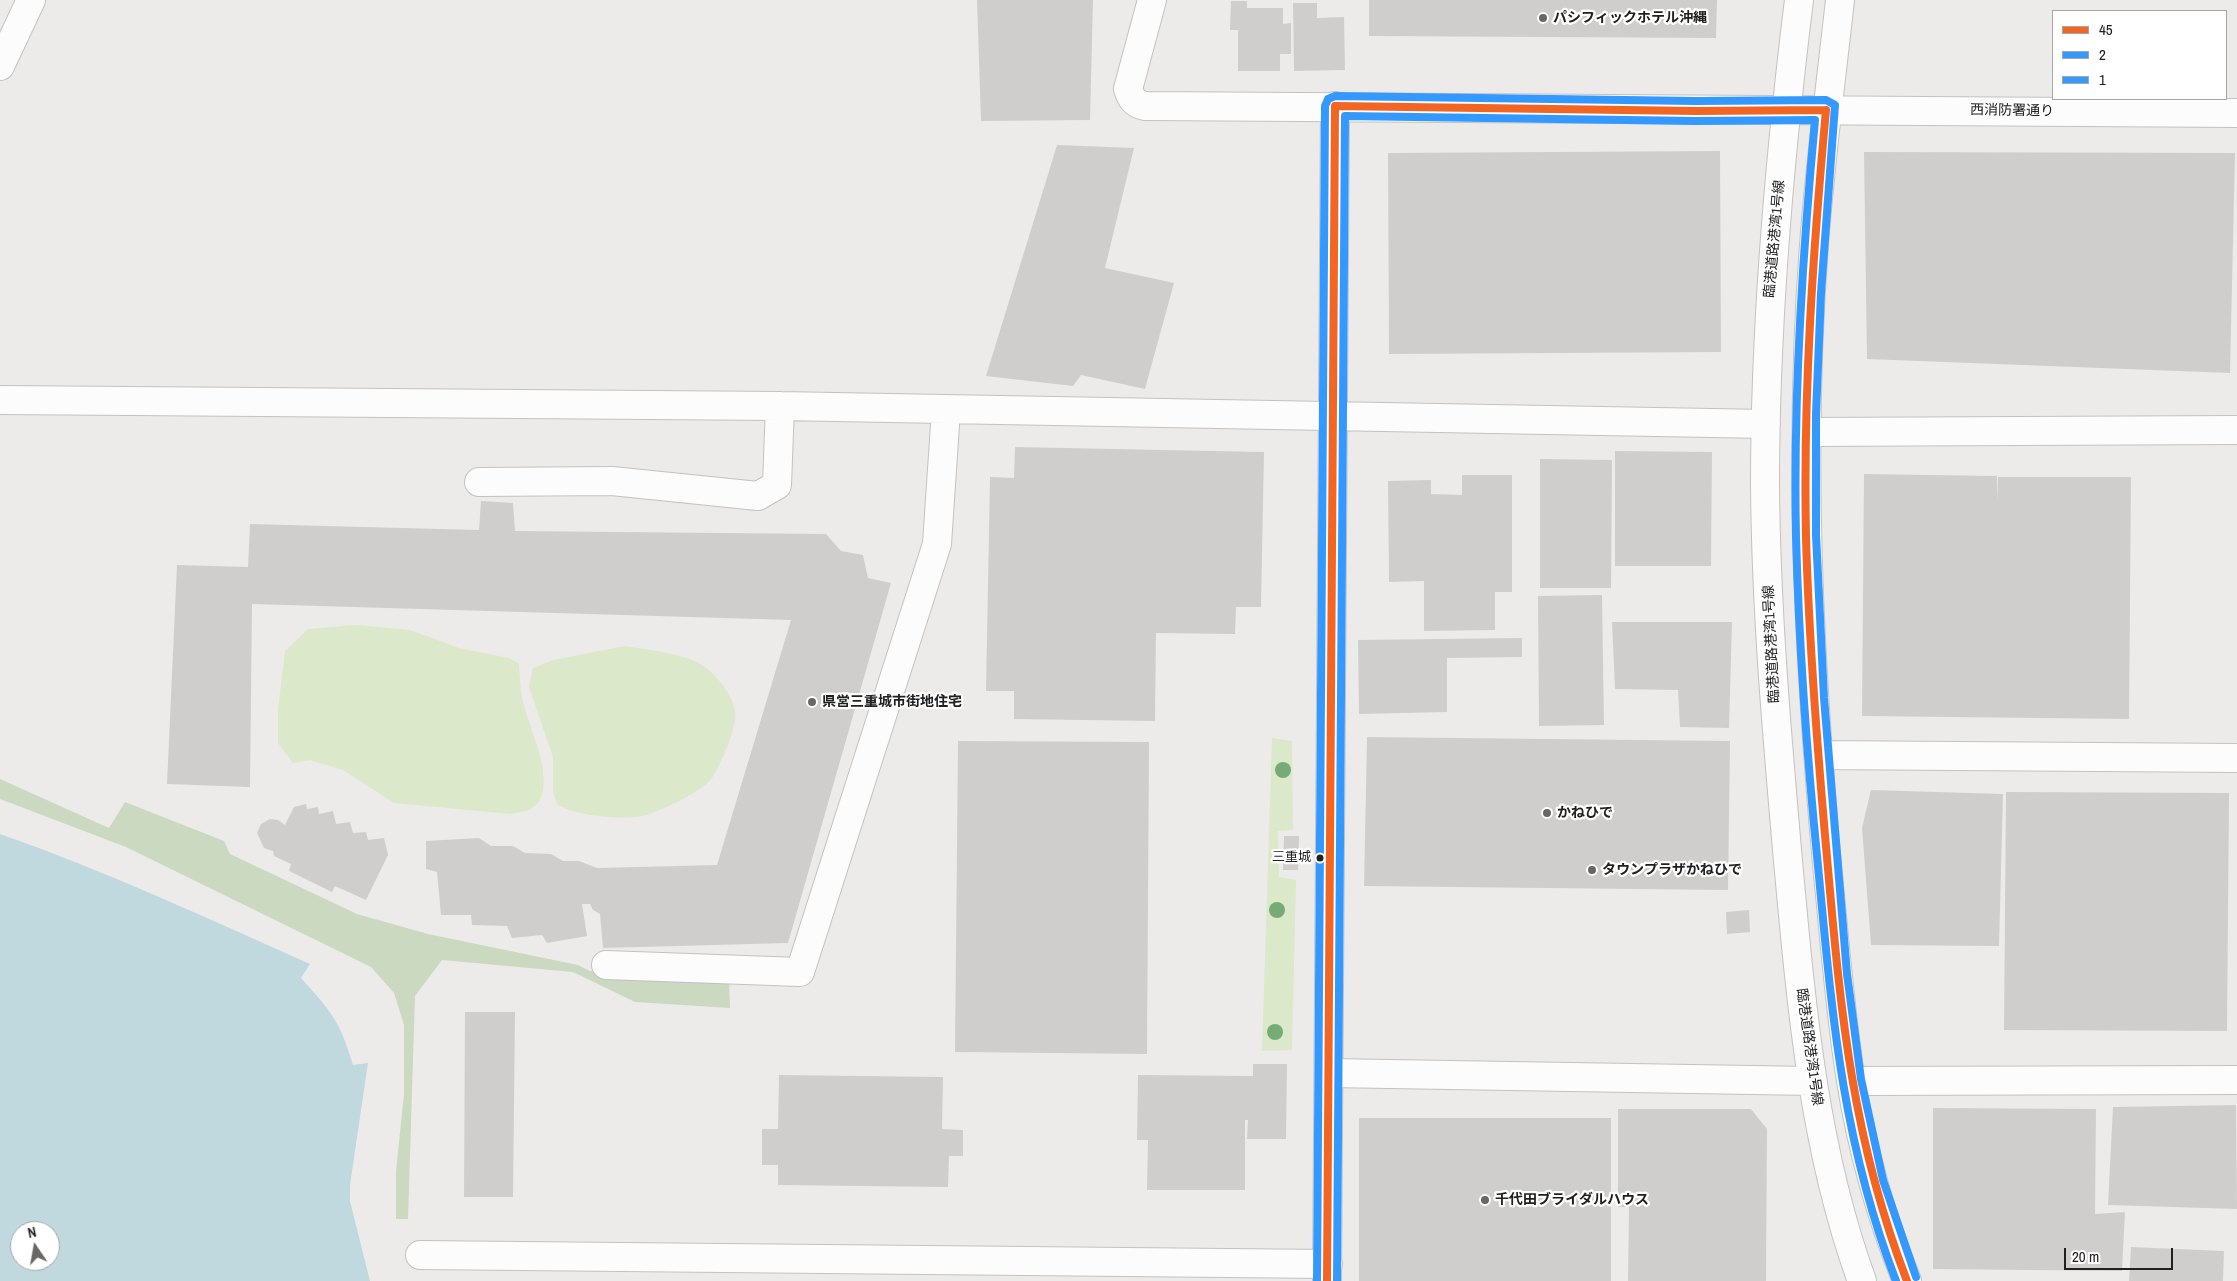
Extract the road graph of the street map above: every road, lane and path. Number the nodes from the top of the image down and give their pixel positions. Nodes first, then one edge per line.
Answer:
1 (31, 0) edge
2 (1152, 0) edge
3 (1799, 0) edge
4 (1840, 0) edge
5 (0, 66) edge
6 (1335, 106) junction
7 (1786, 110) junction
8 (1826, 110) junction
9 (2237, 113) edge
10 (0, 400) edge
11 (780, 406) junction
12 (946, 410) junction
13 (1333, 417) junction
14 (1766, 424) junction
15 (2237, 430) edge
16 (1807, 432) junction
17 (479, 482) dead end
18 (1819, 755) junction
19 (2237, 758) edge
20 (606, 965) dead end
21 (1329, 1073) junction
22 (2237, 1080) edge
23 (1812, 1081) junction
24 (1851, 1081) junction
25 (420, 1256) dead end
26 (1328, 1272) edge
27 (1862, 1281) edge
28 (1907, 1281) edge

1 - 5 street
2 - 6 street, 西消防署通り
3 - 7 street, 臨港道路港湾1号線
4 - 8 street
6 - 7 street, 西消防署通り
6 - 13 street
7 - 8 street, 西消防署通り
7 - 14 street, 臨港道路港湾1号線
8 - 9 street, 西消防署通り
8 - 16 street
10 - 11 street
11 - 12 street
11 - 17 street
12 - 13 street
12 - 20 street
13 - 14 street
13 - 21 street
14 - 23 street, 臨港道路港湾1号線
15 - 16 street
16 - 18 street
18 - 19 street
18 - 24 street
21 - 23 street
21 - 26 street
22 - 24 street
23 - 27 street, 臨港道路港湾1号線
24 - 28 street
25 - 26 street

